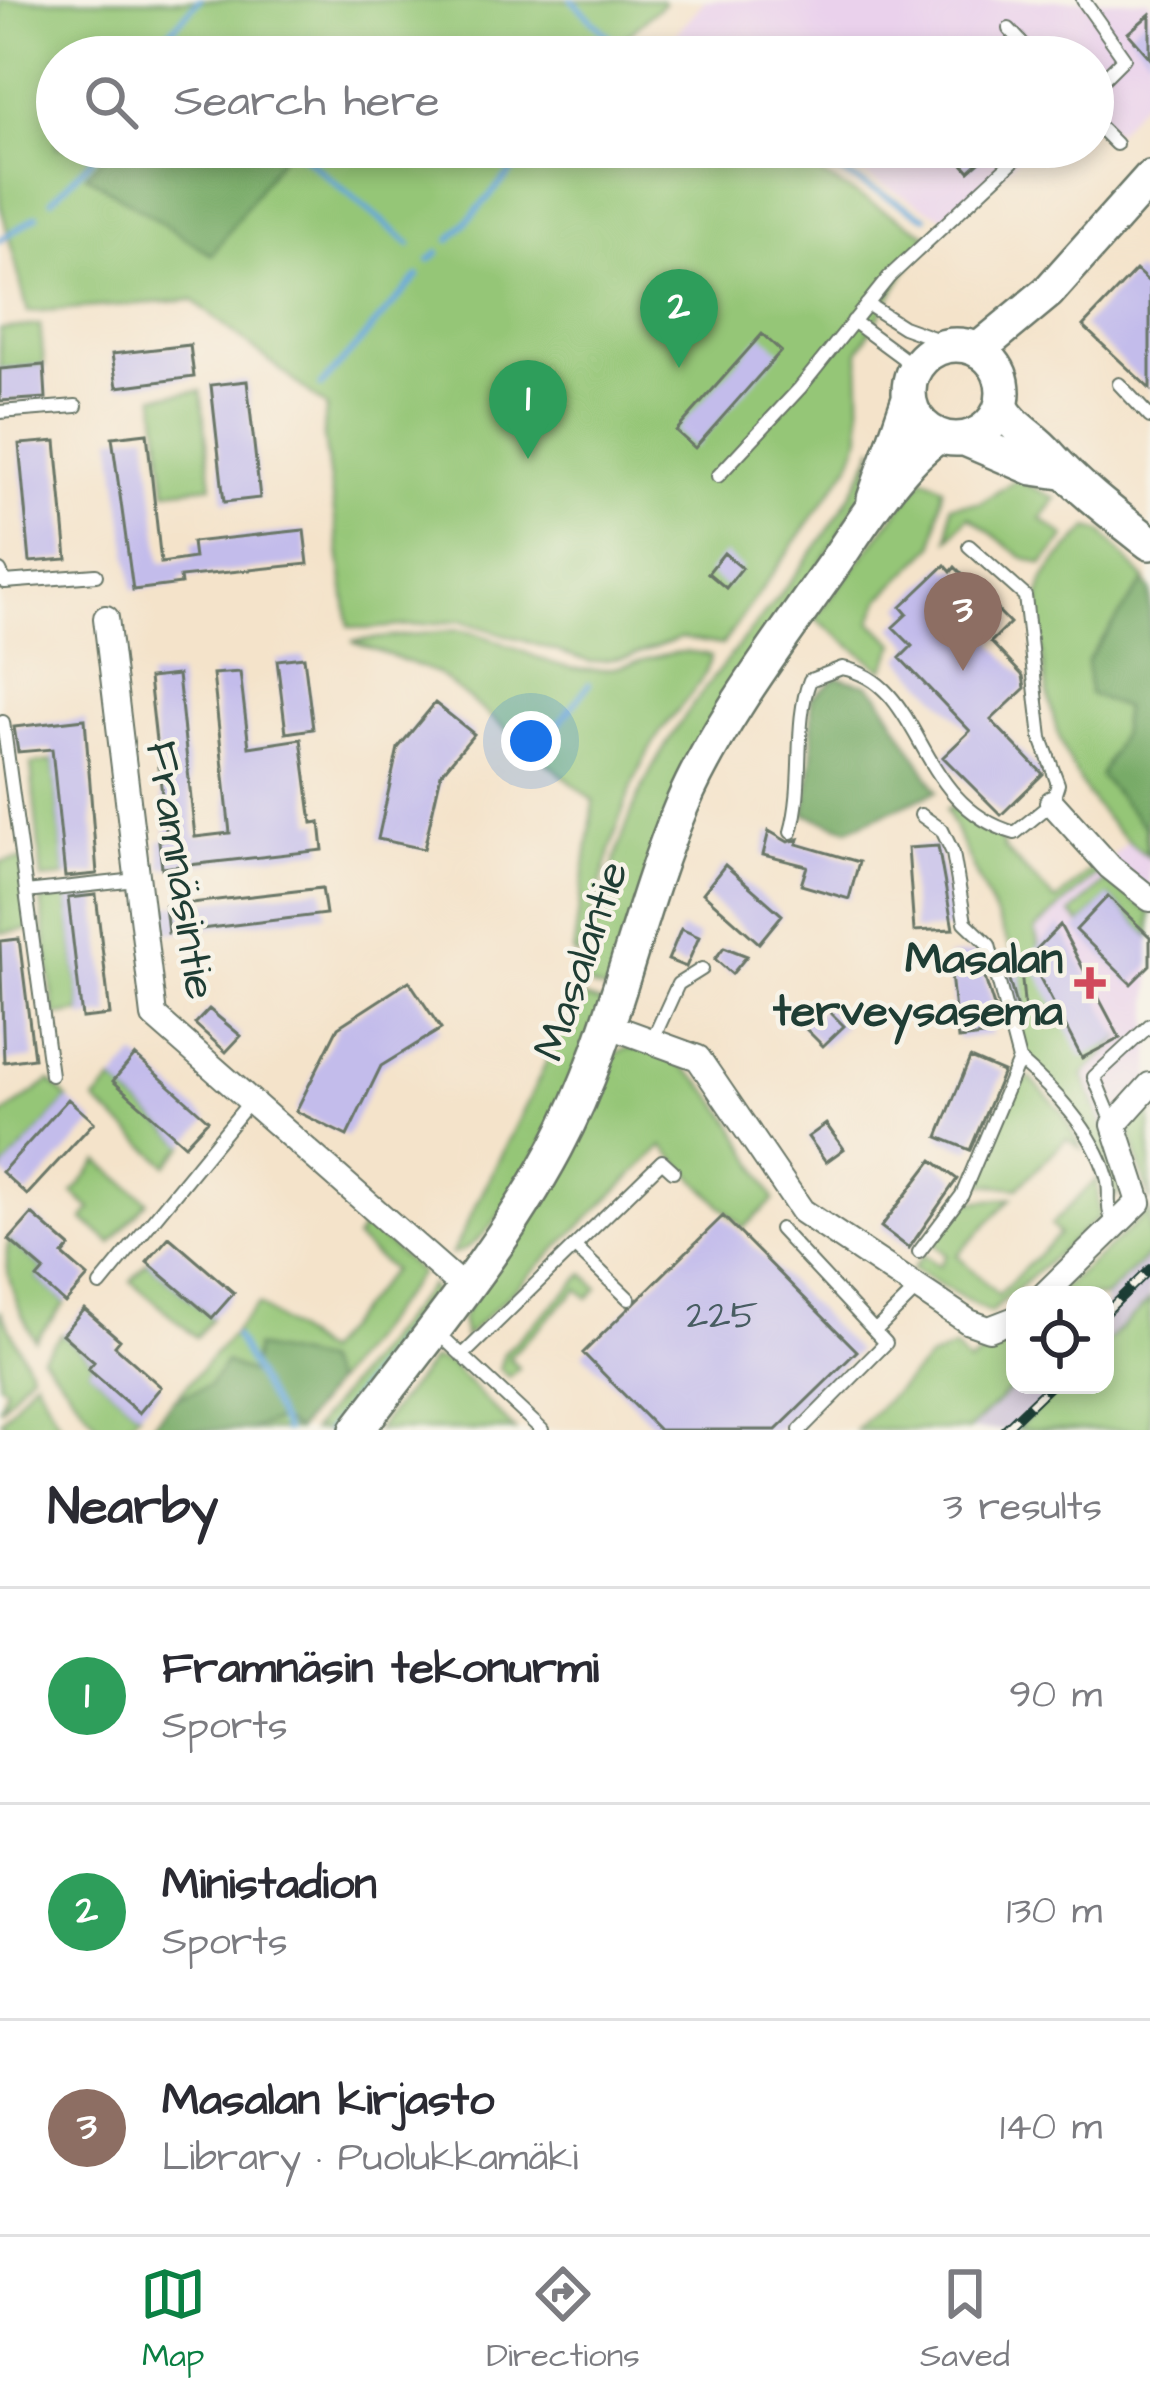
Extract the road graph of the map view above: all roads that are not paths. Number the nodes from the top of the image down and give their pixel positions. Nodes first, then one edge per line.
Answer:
1 (1083, 0) edge
2 (1009, 29) dead end
3 (1016, 36) edge
4 (1108, 36) edge
5 (1114, 44) edge
6 (1114, 68) edge
7 (1006, 168) edge
8 (1150, 178) edge
9 (867, 304) junction
10 (853, 321) junction
11 (983, 369) junction
12 (1119, 384) dead end
13 (910, 387) junction
14 (76, 406) dead end
15 (0, 412) edge
16 (1150, 418) edge
17 (952, 438) junction
18 (1061, 472) junction
19 (718, 476) dead end
20 (870, 510) junction
21 (1150, 543) edge
22 (969, 546) dead end
23 (0, 571) edge
24 (96, 575) dead end
25 (106, 618) dead end
26 (3, 722) dead end
27 (1052, 803) junction
28 (922, 815) dead end
29 (791, 832) dead end
30 (136, 880) junction
31 (26, 892) junction
32 (1150, 898) edge
33 (702, 968) dead end
34 (1150, 1024) edge
35 (610, 1026) junction
36 (652, 1039) junction
37 (1019, 1060) junction
38 (51, 1075) dead end
39 (1150, 1085) edge
40 (248, 1104) junction
41 (1114, 1125) junction
42 (674, 1171) dead end
43 (1115, 1225) junction
44 (780, 1228) dead end
45 (574, 1246) junction
46 (919, 1252) dead end
47 (100, 1285) dead end
48 (1053, 1286) edge
49 (465, 1289) junction
50 (915, 1291) junction
51 (629, 1299) dead end
52 (1006, 1322) edge
53 (434, 1329) junction
54 (875, 1330) junction
55 (462, 1356) junction
56 (357, 1430) edge
57 (542, 1430) edge
58 (800, 1430) edge

1 - 4 lane
2 - 3 lane
5 - 6 lane
7 - 9 lane
8 - 11 street
9 - 10 lane
9 - 11 lane
10 - 13 lane
10 - 19 lane
11 - 13 street
11 - 17 street
11 - 18 street
12 - 16 lane
13 - 17 street
13 - 20 street, Masalantie
14 - 15 lane
17 - 18 street
17 - 20 street, Masalantie
18 - 21 street
20 - 35 street, Masalantie
22 - 27 lane
23 - 24 lane
25 - 30 street, Framnäsintie
26 - 31 lane
27 - 29 lane
27 - 32 street
28 - 37 lane
30 - 31 lane
30 - 40 street, Framnäsintie
31 - 38 lane
33 - 36 lane
34 - 41 lane
35 - 36 street
35 - 49 street, Masalantie
36 - 50 street
37 - 43 lane
37 - 46 lane
39 - 41 street
40 - 47 lane
40 - 49 street, Framnäsintie
41 - 43 street
42 - 45 lane
43 - 48 street
44 - 54 lane
45 - 51 lane
45 - 55 lane
49 - 53 street, Masalantie
50 - 52 street
50 - 54 lane
53 - 55 lane
53 - 56 street, Masalantie
54 - 58 lane
55 - 57 lane

